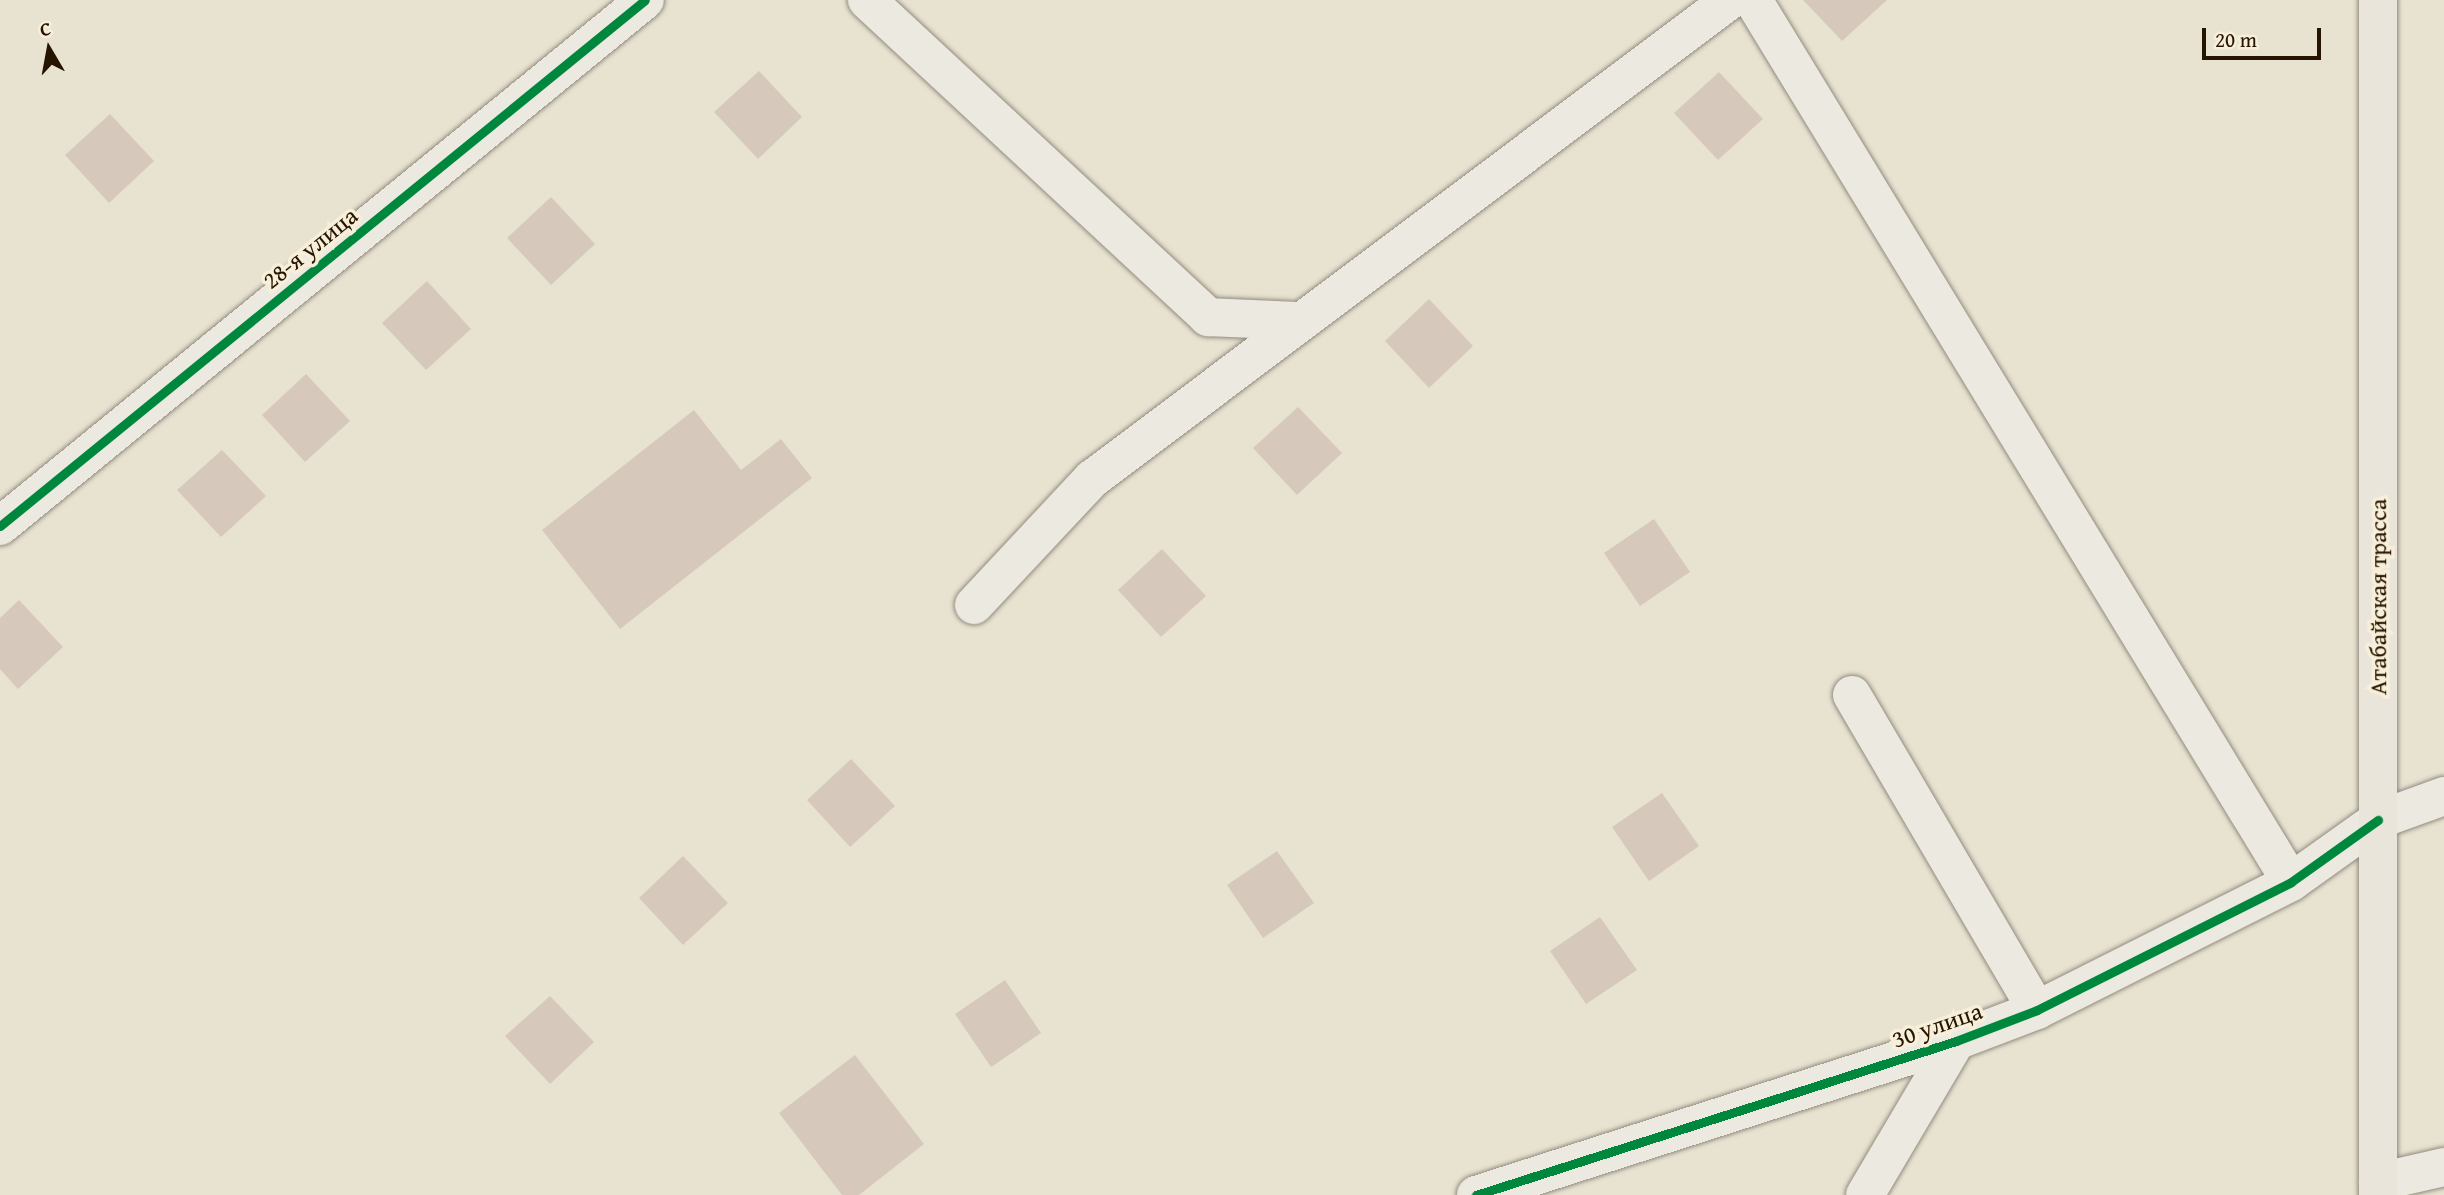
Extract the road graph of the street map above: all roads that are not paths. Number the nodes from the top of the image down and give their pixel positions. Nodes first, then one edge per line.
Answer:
1 (645, 0) edge
2 (867, 0) edge
3 (1730, 0) edge
4 (1753, 0) edge
5 (2378, 0) edge
6 (1301, 321) junction
7 (0, 526) edge
8 (974, 605) dead end
9 (1852, 695) dead end
10 (2444, 796) edge
11 (2378, 820) junction
12 (2291, 882) junction
13 (2037, 1010) junction
14 (1956, 1041) junction
15 (2444, 1167) edge
16 (2378, 1189) edge
17 (1476, 1195) edge
18 (1865, 1195) edge

1 - 7 street, 28-я улица
2 - 6 street
3 - 6 street
4 - 12 street
5 - 11 main road, Атабайская трасса
6 - 8 street
9 - 13 street
10 - 11 street, 30 улица
11 - 12 street, 30 улица
11 - 16 main road, Атабайская трасса
12 - 13 street, 30 улица
13 - 14 street, 30 улица
14 - 17 street, 30 улица
14 - 18 street
15 - 16 street

